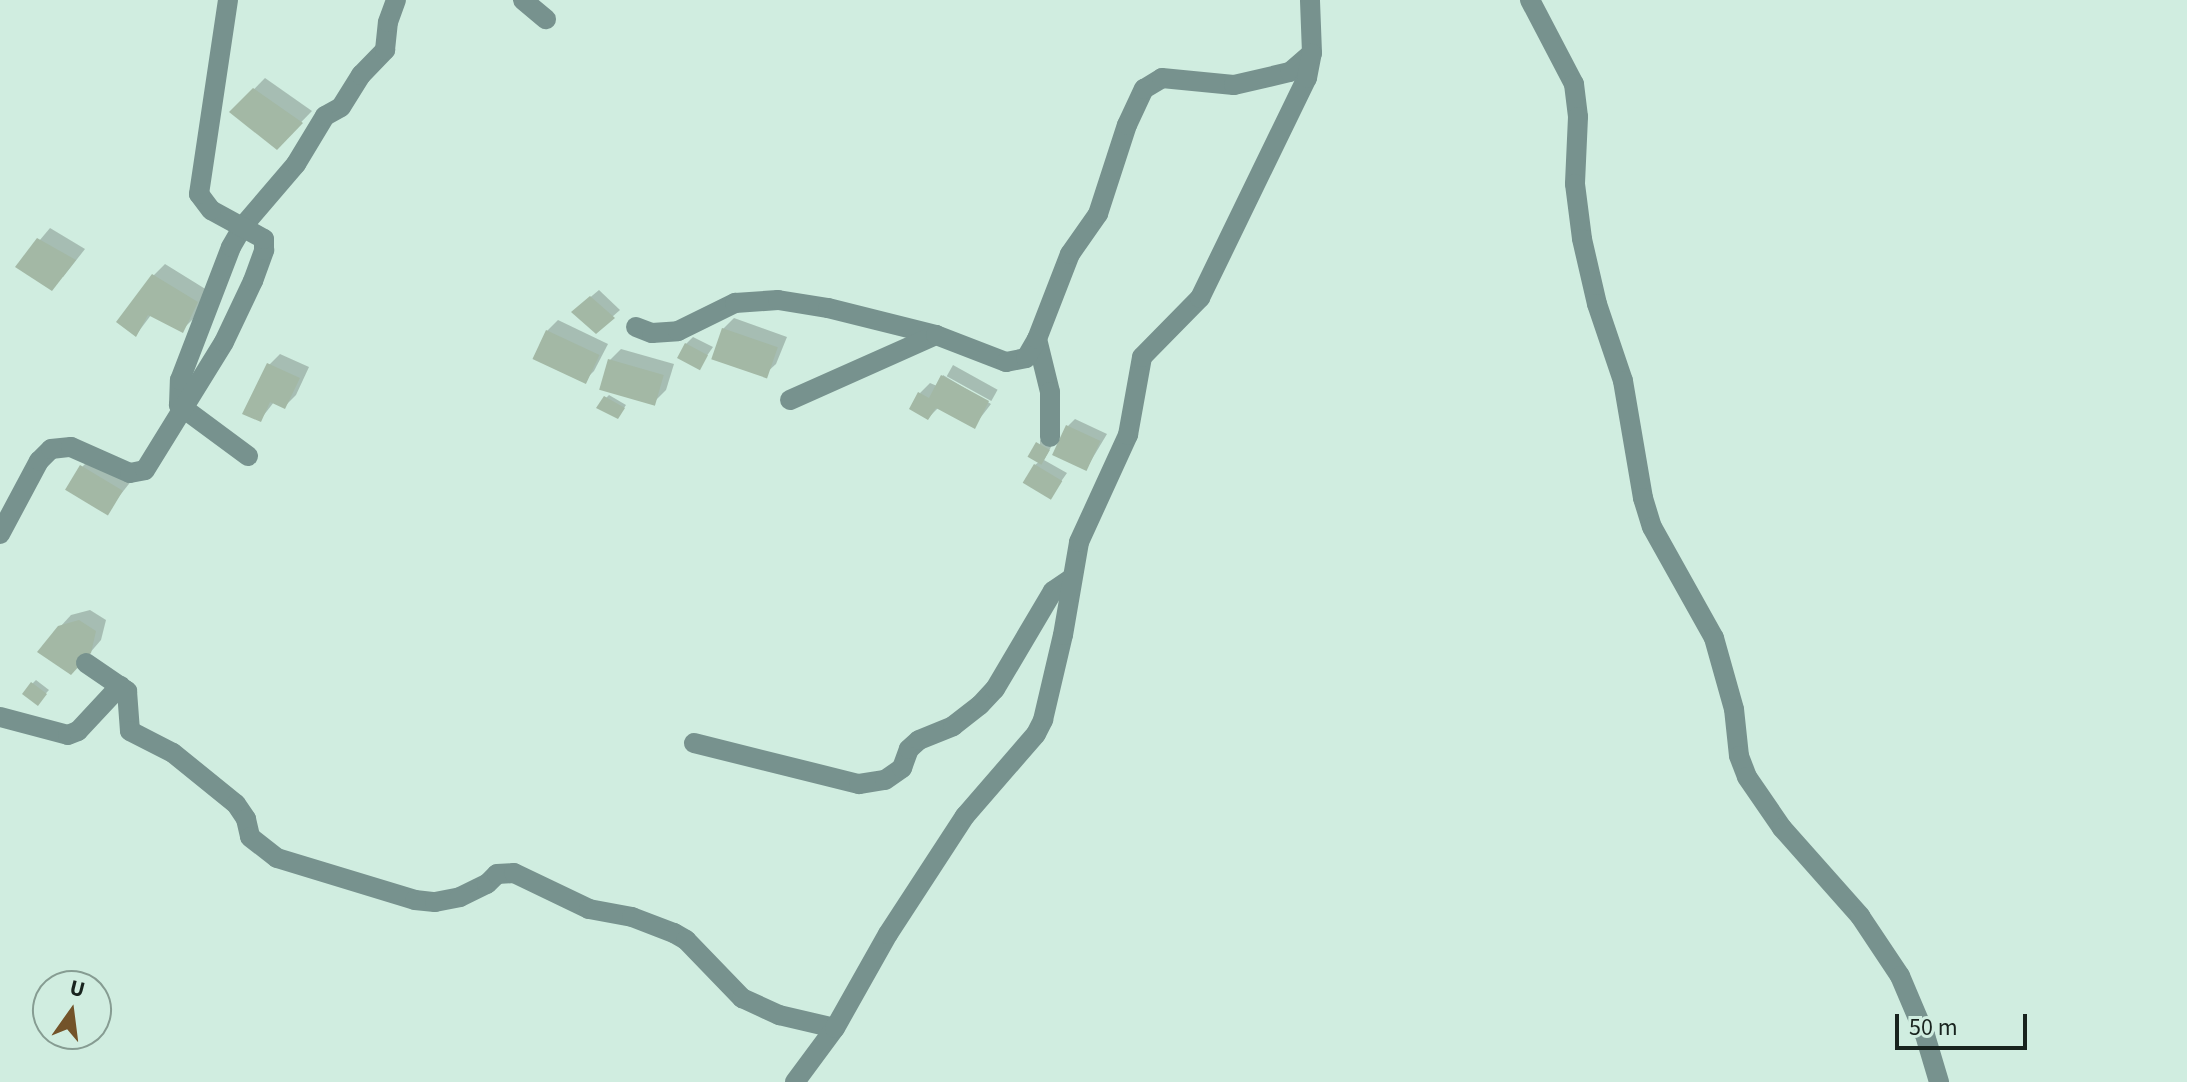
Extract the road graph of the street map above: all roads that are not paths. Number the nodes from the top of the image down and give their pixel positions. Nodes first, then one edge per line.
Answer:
1 (228, 0) edge
2 (396, 0) edge
3 (523, 0) edge
4 (1310, 0) edge
5 (1530, 0) edge
6 (546, 19) dead end
7 (1312, 53) junction
8 (243, 226) junction
9 (636, 327) dead end
10 (936, 335) junction
11 (1037, 339) junction
12 (790, 400) dead end
13 (186, 410) junction
14 (1050, 437) dead end
15 (248, 456) dead end
16 (0, 534) edge
17 (1072, 578) junction
18 (86, 663) dead end
19 (120, 686) junction
20 (0, 717) edge
21 (694, 743) dead end
22 (835, 1028) junction
23 (795, 1082) edge
24 (1939, 1082) edge

1 - 8 street
2 - 8 street
3 - 6 street
4 - 7 street
5 - 24 street
7 - 11 street
7 - 17 street
8 - 13 street
8 - 13 street
9 - 10 street
10 - 11 street
10 - 12 street
11 - 14 street
13 - 15 street
13 - 16 street
17 - 21 street
17 - 22 street
18 - 19 street
19 - 20 street
19 - 22 street
22 - 23 street

